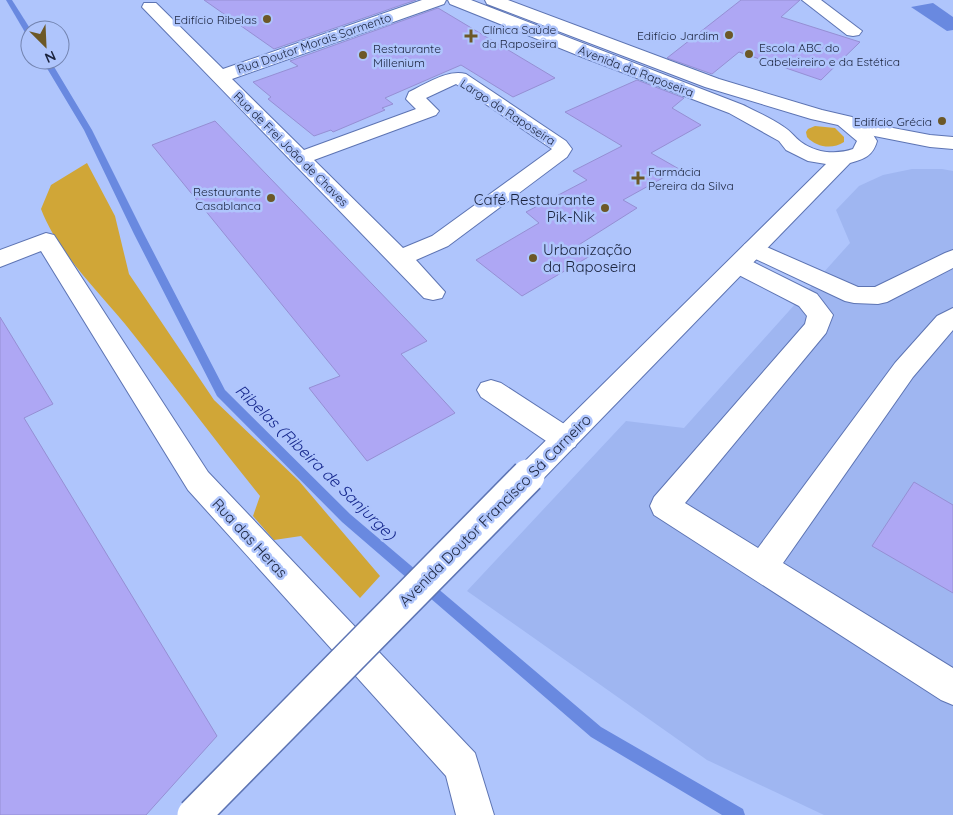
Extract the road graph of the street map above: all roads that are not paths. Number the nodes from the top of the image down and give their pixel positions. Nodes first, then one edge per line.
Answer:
1 (438, 0) edge
2 (456, 0) edge
3 (493, 0) edge
4 (810, 0) edge
5 (150, 7) dead end
6 (853, 31) dead end
7 (219, 77) junction
8 (818, 115) junction
9 (856, 126) junction
10 (789, 141) junction
11 (930, 141) junction
12 (953, 143) edge
13 (865, 148) junction
14 (953, 150) edge
15 (300, 158) junction
16 (843, 159) junction
17 (797, 206) junction
18 (746, 257) junction
19 (400, 258) junction
20 (953, 258) edge
21 (0, 259) edge
22 (433, 292) dead end
23 (953, 317) edge
24 (492, 390) dead end
25 (565, 439) junction
26 (762, 567) junction
27 (953, 688) edge
28 (194, 815) edge
29 (475, 815) edge

1 - 7 main road, Rua Doutor Morais Sarmento
2 - 10 main road, Avenida da Raposeira
3 - 8 main road, Avenida da Raposeira
4 - 6 main road
5 - 7 main road, Rua de Frei João de Chaves
7 - 15 main road, Rua de Frei João de Chaves
8 - 9 main road, Avenida da Raposeira
8 - 10 main road, Avenida da Raposeira
9 - 11 main road, Avenida da Raposeira
9 - 13 main road
10 - 16 main road, Avenida da Raposeira
10 - 17 main road
11 - 12 main road, Avenida da Raposeira
11 - 13 main road, Avenida da Raposeira
11 - 14 main road
13 - 16 main road, Avenida da Raposeira
15 - 19 main road, Rua de Frei João de Chaves
15 - 19 main road, Largo da Raposeira
16 - 17 main road, Avenida Doutor Francisco Sá Carneiro
17 - 18 main road, Avenida Doutor Francisco Sá Carneiro
18 - 20 main road
18 - 25 main road, Avenida Doutor Francisco Sá Carneiro
18 - 26 main road
19 - 22 main road, Rua de Frei João de Chaves
21 - 29 main road, Rua das Heras
23 - 26 main road
24 - 25 main road
25 - 28 main road, Avenida Doutor Francisco Sá Carneiro, bridge
26 - 27 main road

